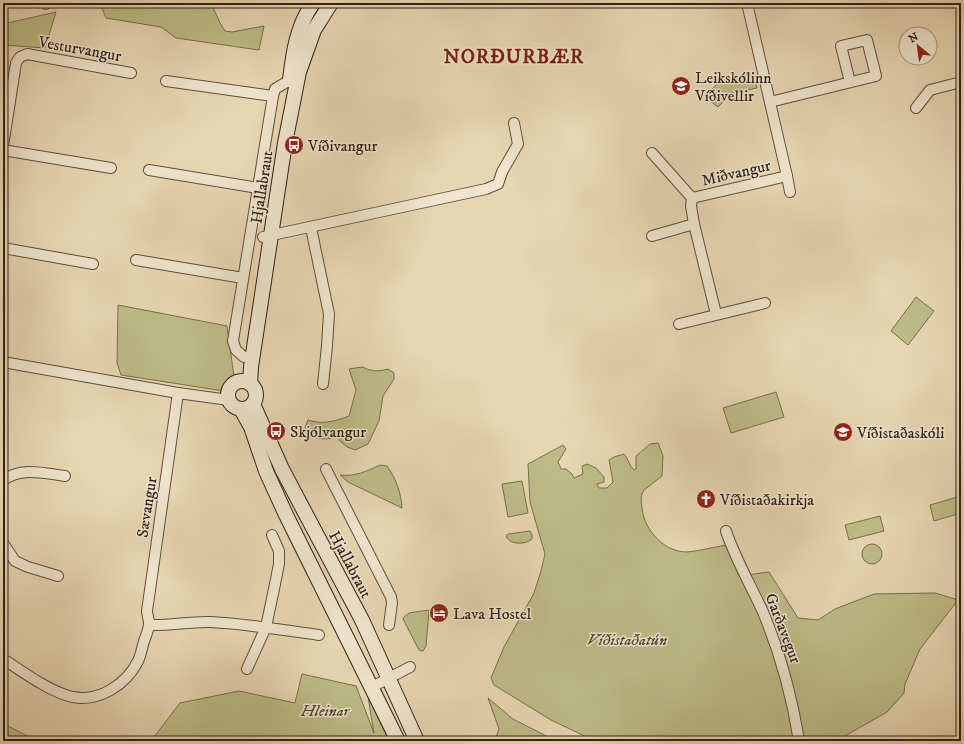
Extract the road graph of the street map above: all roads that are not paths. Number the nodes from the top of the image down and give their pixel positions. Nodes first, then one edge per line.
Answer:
1 (313, 3) edge
2 (331, 3) edge
3 (747, 3) edge
4 (131, 73) dead end
5 (166, 80) dead end
6 (290, 80) junction
7 (850, 82) junction
8 (961, 82) edge
9 (273, 96) junction
10 (770, 102) junction
11 (916, 108) dead end
12 (514, 123) dead end
13 (3, 146) edge
14 (3, 150) edge
15 (652, 152) dead end
16 (111, 168) dead end
17 (149, 170) dead end
18 (787, 176) junction
19 (258, 188) junction
20 (790, 192) dead end
21 (692, 198) junction
22 (694, 224) junction
23 (311, 228) junction
24 (652, 236) dead end
25 (266, 237) junction
26 (3, 248) edge
27 (136, 260) dead end
28 (93, 264) dead end
29 (243, 278) junction
30 (765, 303) dead end
31 (716, 314) junction
32 (679, 324) dead end
33 (244, 357) junction
34 (3, 362) edge
35 (245, 382) junction
36 (322, 384) dead end
37 (178, 393) junction
38 (229, 400) junction
39 (247, 406) junction
40 (326, 469) dead end
41 (65, 476) dead end
42 (3, 480) edge
43 (726, 531) dead end
44 (272, 535) dead end
45 (3, 543) edge
46 (58, 576) dead end
47 (149, 625) junction
48 (389, 625) dead end
49 (266, 627) junction
50 (319, 636) dead end
51 (3, 659) edge
52 (410, 667) dead end
53 (247, 668) dead end
54 (388, 678) junction
55 (372, 687) junction
56 (398, 741) edge
57 (417, 741) edge
58 (799, 741) edge

1 - 6 main road, Hjallabraut
2 - 25 main road, Hjallabraut
3 - 10 street, Miðvangur
4 - 13 street, Vesturvangur
5 - 9 street
6 - 9 street
6 - 25 main road, Hjallabraut
7 - 7 street
7 - 10 street
8 - 11 street
9 - 19 street, Hjallabraut
10 - 18 street, Miðvangur
12 - 23 street
14 - 16 street
15 - 21 street, Miðvangur
17 - 19 street, Hjallabraut
18 - 20 street, Miðvangur
18 - 21 street, Miðvangur
19 - 29 street, Hjallabraut
21 - 22 street, Miðvangur
22 - 24 street
22 - 31 street, Miðvangur
23 - 25 street
23 - 36 street
25 - 33 main road, Hjallabraut
25 - 35 main road, Hjallabraut
26 - 28 street
27 - 29 street
29 - 33 street, Hjallabraut
30 - 31 street
31 - 32 street
33 - 35 main road, Hjallabraut
34 - 37 street
35 - 38 main road
35 - 39 main road
37 - 38 street
37 - 47 street, Sævangur
38 - 39 main road
39 - 54 main road, Hjallabraut
39 - 55 main road
40 - 48 street
41 - 42 street
43 - 58 street, Garðavegur
44 - 49 street
45 - 46 street
47 - 49 street
47 - 51 street, Sævangur
49 - 50 street
49 - 53 street
52 - 54 street
54 - 55 street
54 - 57 main road, Hjallabraut
55 - 56 main road

